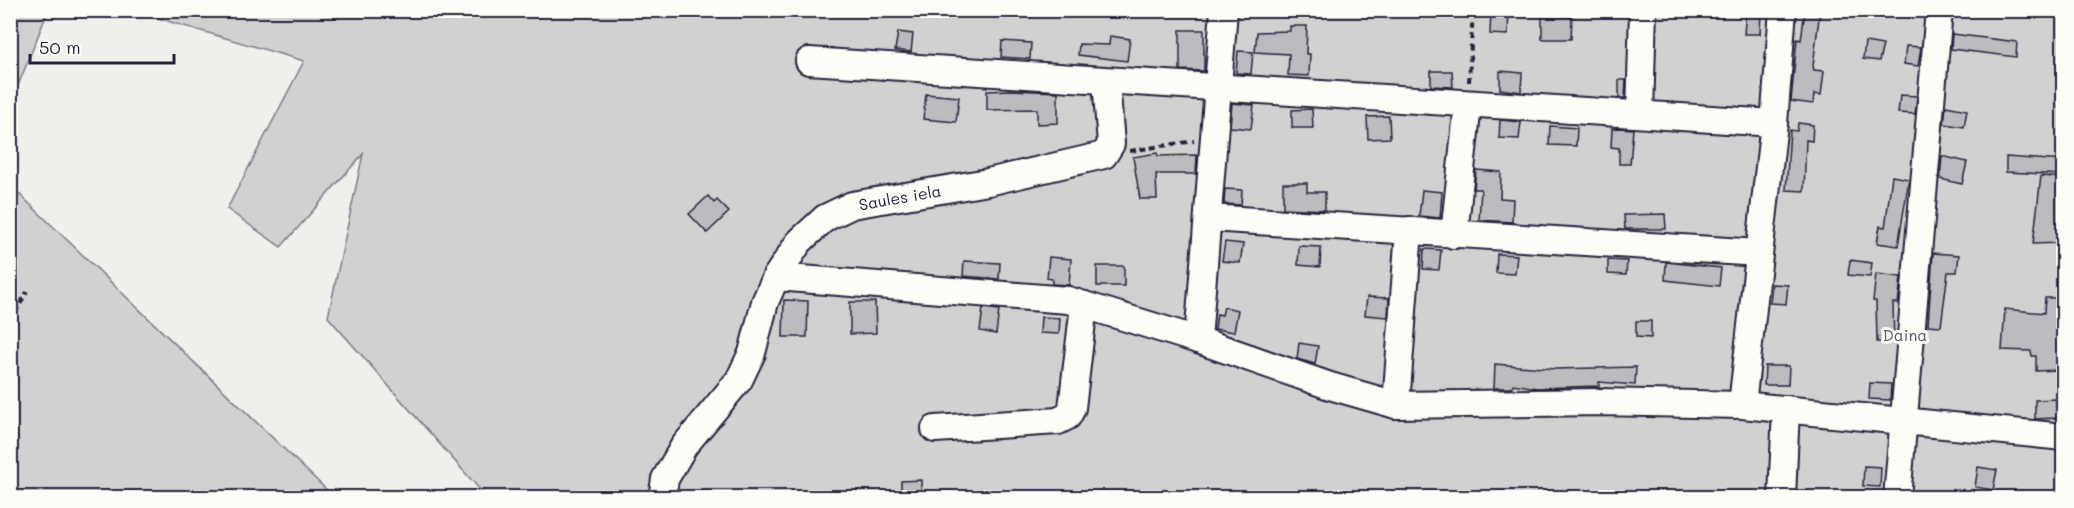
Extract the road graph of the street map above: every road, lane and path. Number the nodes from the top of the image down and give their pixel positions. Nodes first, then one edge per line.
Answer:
1 (1224, 10) edge
2 (1473, 10) edge
3 (1643, 10) edge
4 (1783, 10) edge
5 (1939, 10) edge
6 (810, 61) dead end
7 (1106, 81) junction
8 (1216, 86) junction
9 (1468, 104) junction
10 (1641, 114) junction
11 (1774, 123) junction
12 (1213, 138) junction
13 (1104, 155) junction
14 (1209, 218) junction
15 (1409, 230) junction
16 (1454, 235) junction
17 (1759, 253) junction
18 (776, 277) junction
19 (27, 292) dead end
20 (1084, 305) junction
21 (10, 322) edge
22 (1198, 340) junction
23 (1396, 405) junction
24 (1742, 405) junction
25 (1786, 409) junction
26 (1903, 420) junction
27 (935, 429) dead end
28 (2064, 437) edge
29 (664, 488) edge
30 (1782, 498) edge
31 (1897, 498) edge

1 - 8 street
2 - 9 path
3 - 10 street
4 - 11 street
5 - 26 street
6 - 7 street
7 - 8 street
7 - 13 street
8 - 9 street
8 - 12 street
9 - 10 street
9 - 16 street
10 - 11 street
11 - 17 street
12 - 13 path
12 - 14 street
13 - 18 street, Saules iela
14 - 15 street
14 - 22 street
15 - 16 street
15 - 23 street
16 - 17 street
17 - 24 street
18 - 20 street
18 - 29 street, Saules iela
19 - 21 path
20 - 22 street
20 - 27 street
22 - 23 street
23 - 24 street
24 - 25 street
25 - 26 street
25 - 30 street
26 - 28 street
26 - 31 street

